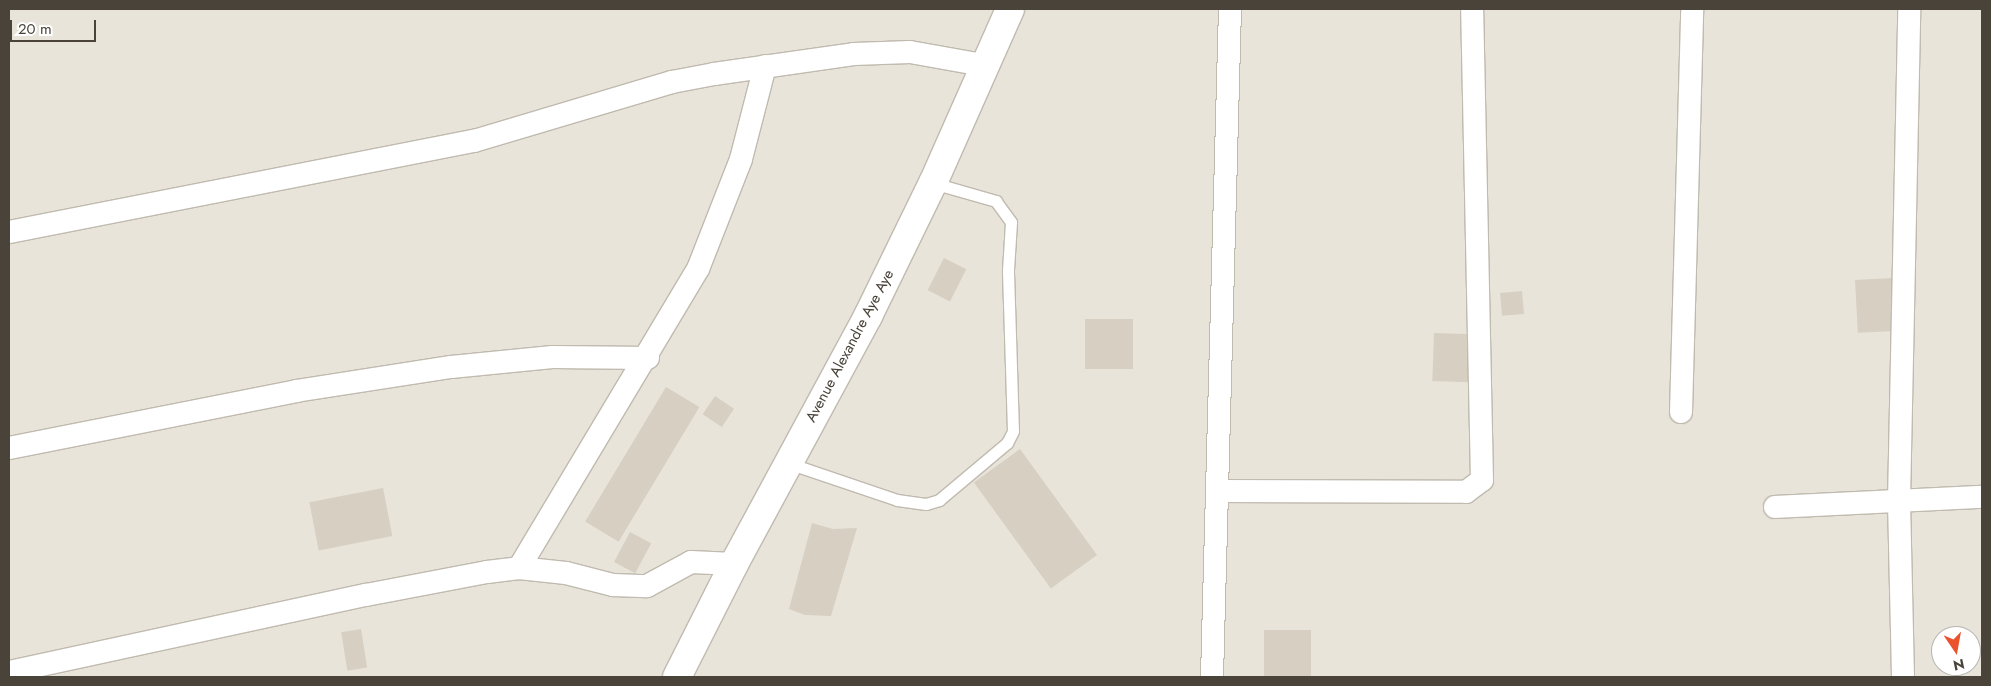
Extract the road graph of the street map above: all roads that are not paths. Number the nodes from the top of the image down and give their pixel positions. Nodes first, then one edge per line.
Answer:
1 (1010, 9) edge
2 (1230, 9) edge
3 (1472, 9) edge
4 (1692, 9) edge
5 (1909, 9) edge
6 (983, 65) junction
7 (765, 66) junction
8 (933, 183) junction
9 (9, 232) edge
10 (648, 358) junction
11 (1681, 412) dead end
12 (9, 448) edge
13 (788, 463) junction
14 (1217, 490) junction
15 (1982, 498) edge
16 (1899, 501) junction
17 (1775, 507) dead end
18 (734, 564) junction
19 (518, 568) junction
20 (9, 672) edge
21 (678, 677) edge
22 (1212, 677) edge
23 (1903, 677) edge

1 - 6 street, Avenue Alexandre Aye Aye
2 - 14 street
3 - 14 street
4 - 11 street
5 - 16 street
6 - 7 street
6 - 8 street, Avenue Alexandre Aye Aye
7 - 9 street
7 - 10 street
8 - 13 street, Avenue Alexandre Aye Aye
8 - 13 lane
10 - 12 street
10 - 19 street
13 - 18 street, Avenue Alexandre Aye Aye
14 - 22 street
15 - 16 street
16 - 17 street
16 - 23 street
18 - 19 street
18 - 21 street, Avenue Alexandre Aye Aye
19 - 20 street

